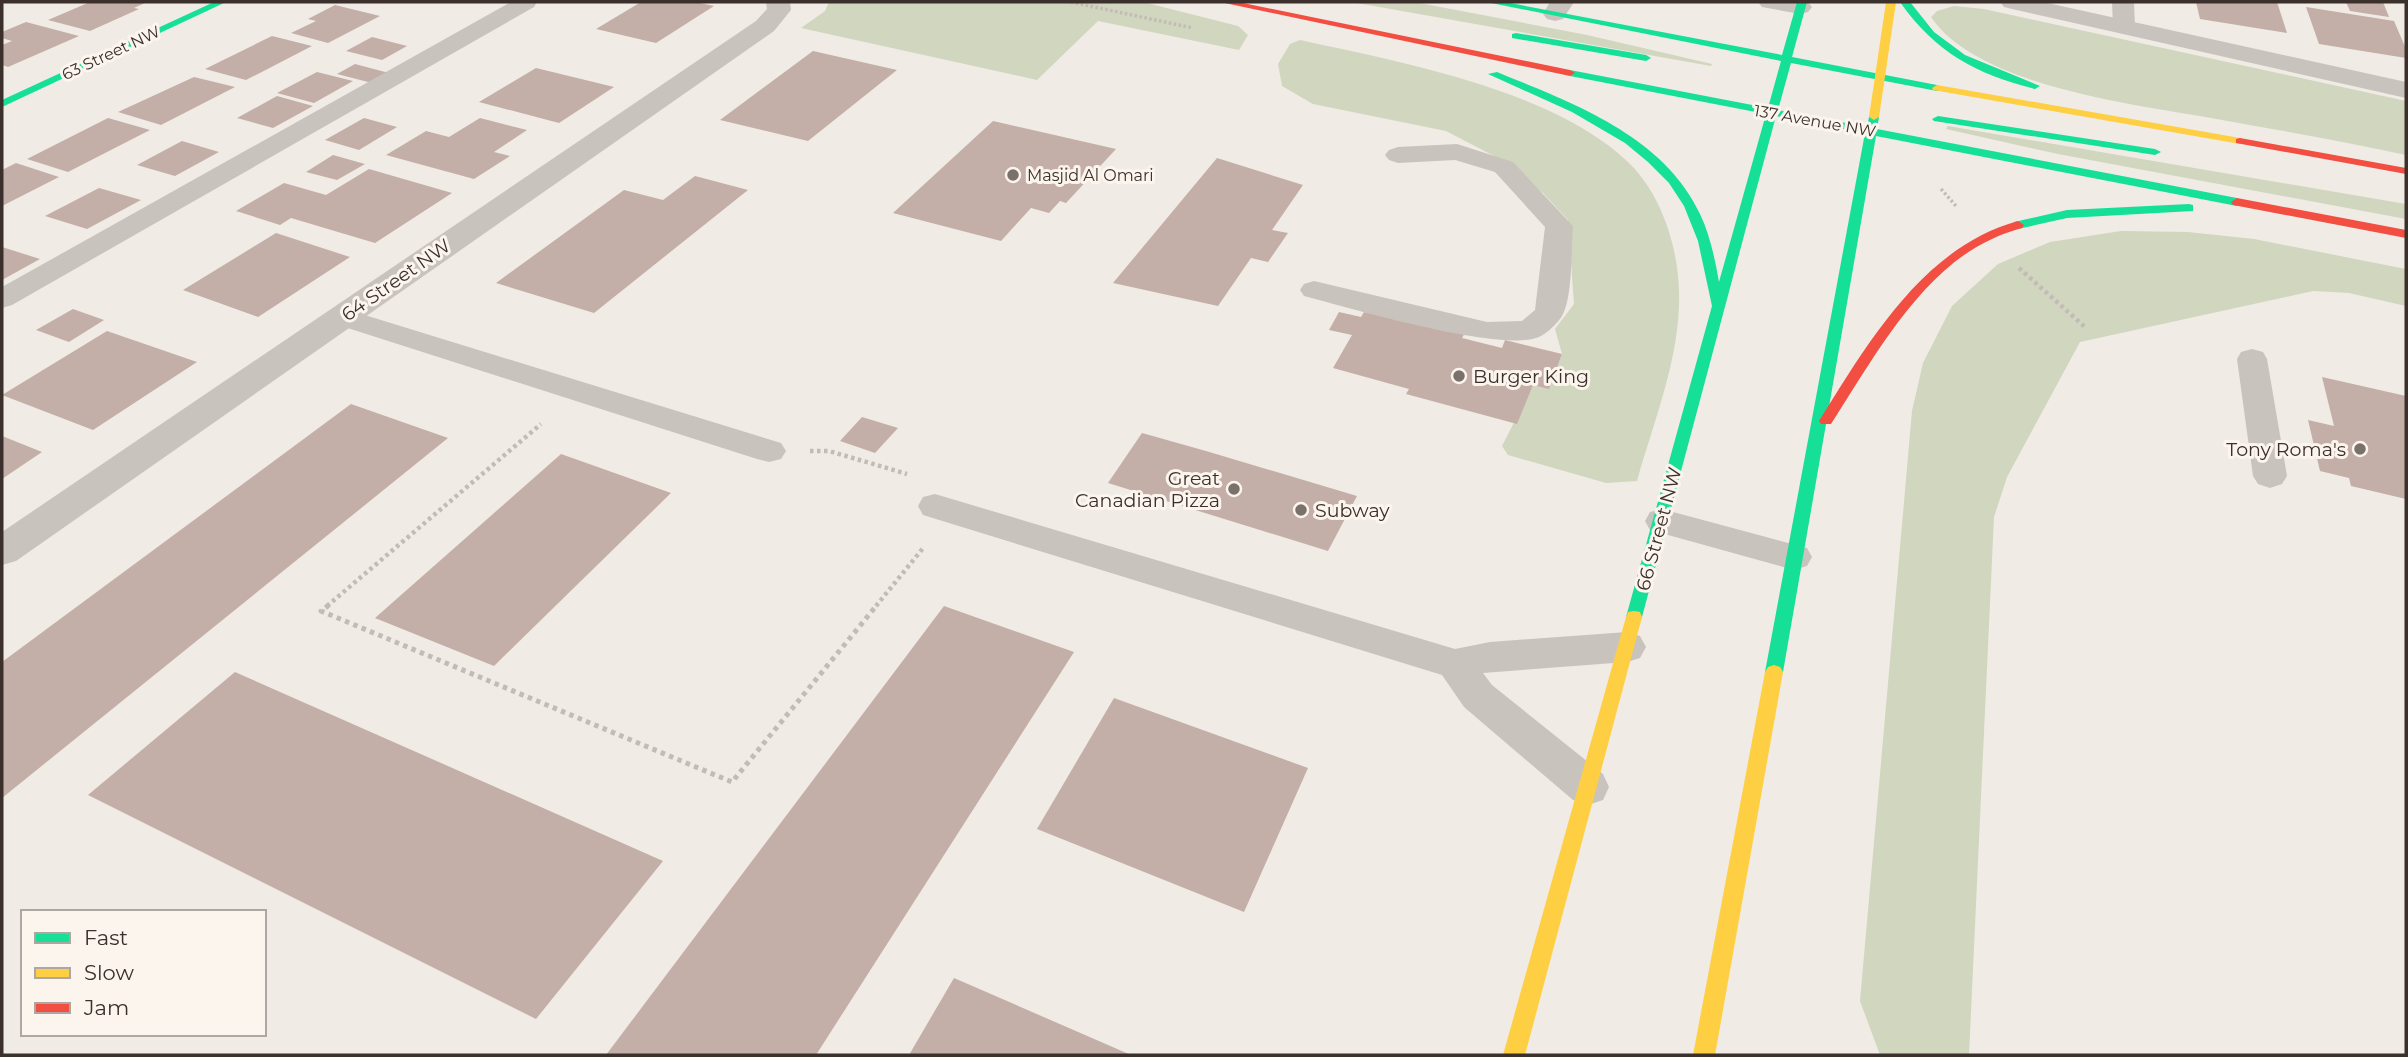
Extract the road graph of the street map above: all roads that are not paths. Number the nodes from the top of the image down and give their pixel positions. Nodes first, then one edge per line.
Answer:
1 (221, 2) edge
2 (526, 2) edge
3 (778, 2) edge
4 (1225, 2) edge
5 (1491, 2) edge
6 (1770, 2) edge
7 (1891, 2) edge
8 (1905, 2) edge
9 (2012, 2) edge
10 (2123, 2) edge
11 (1801, 4) edge
12 (1558, 8) edge
13 (2124, 27) junction
14 (1503, 34) dead end
15 (1386, 35) junction
16 (1786, 58) junction
17 (1665, 61) dead end
18 (1878, 77) junction
19 (1787, 79) junction
20 (2406, 90) edge
21 (2, 104) edge
22 (1868, 110) junction
23 (1771, 113) junction
24 (1920, 116) dead end
25 (1872, 131) junction
26 (2230, 139) junction
27 (1398, 155) dead end
28 (2177, 156) dead end
29 (2406, 171) edge
30 (2254, 205) junction
31 (2406, 234) edge
32 (1314, 290) dead end
33 (2, 299) edge
34 (1718, 305) junction
35 (342, 317) junction
36 (2252, 359) dead end
37 (1817, 435) junction
38 (769, 452) road end
39 (2270, 476) dead end
40 (944, 509) road end
41 (1662, 521) junction
42 (2, 551) edge
43 (1794, 557) junction
44 (1627, 647) junction
45 (1455, 664) junction
46 (1588, 787) junction
47 (1514, 1055) edge
48 (1704, 1055) edge

1 - 21 main road, 63 Street NW
2 - 33 lane
3 - 35 street, 64 Street NW
4 - 15 main road, 137 Avenue NW
5 - 12 main road
6 - 11 street
7 - 18 main road
8 - 26 main road
9 - 13 street
10 - 13 lane
11 - 16 main road, 66 Street NW
12 - 16 main road
13 - 20 street
14 - 17 main road
15 - 23 main road, 137 Avenue NW
15 - 34 main road
16 - 18 main road
16 - 19 main road, 66 Street NW
18 - 19 main road
18 - 22 main road
18 - 26 main road
19 - 23 main road, 66 Street NW
22 - 23 main road
22 - 25 main road
23 - 25 main road, 137 Avenue NW
23 - 34 main road, 66 Street NW
24 - 28 main road
25 - 30 main road, 137 Avenue NW
25 - 37 main road
26 - 29 main road
27 - 32 lane
30 - 31 main road, 137 Avenue NW
30 - 37 main road
34 - 41 main road, 66 Street NW
35 - 38 lane
35 - 42 street, 64 Street NW
36 - 39 lane
37 - 43 main road
40 - 45 lane
41 - 43 lane
41 - 44 main road, 66 Street NW
43 - 48 main road
44 - 45 lane
44 - 46 main road, 66 Street NW
45 - 46 lane
46 - 47 main road, 66 Street NW

